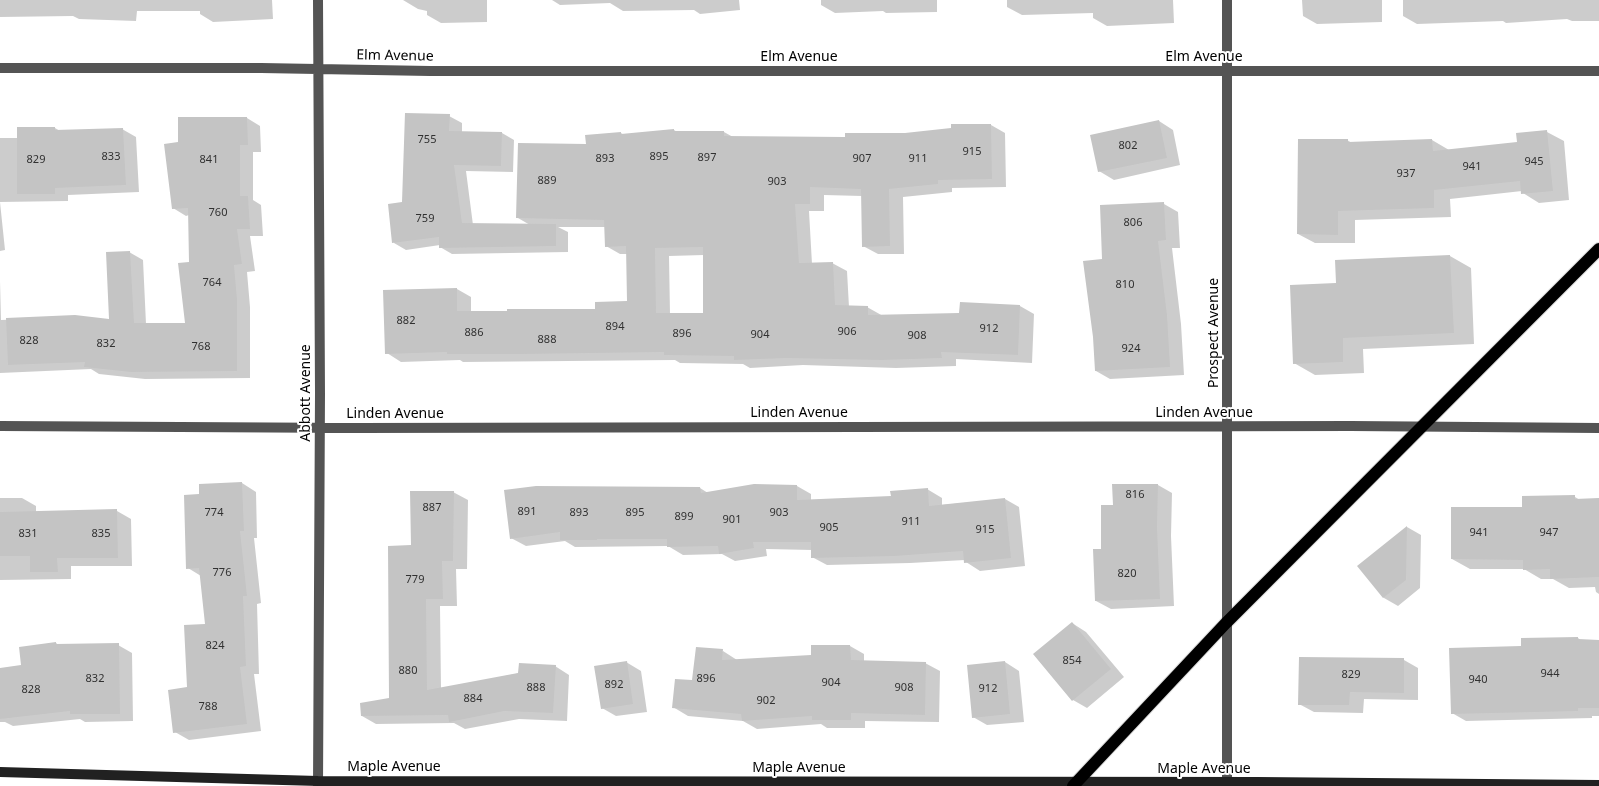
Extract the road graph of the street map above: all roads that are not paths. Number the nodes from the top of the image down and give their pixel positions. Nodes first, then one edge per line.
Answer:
1 (318, 0) edge
2 (1227, 0) edge
3 (0, 68) edge
4 (318, 70) junction
5 (1228, 70) junction
6 (1599, 71) edge
7 (1599, 249) edge
8 (0, 426) edge
9 (1228, 427) junction
10 (320, 428) junction
11 (1422, 428) junction
12 (1599, 428) edge
13 (1226, 624) junction
14 (0, 772) edge
15 (318, 783) edge
16 (1074, 784) edge
17 (1227, 784) edge
18 (1599, 785) edge

1 - 4 street, Abbott Avenue
2 - 5 street, Prospect Avenue
3 - 4 street, Elm Avenue
4 - 5 street, Elm Avenue
4 - 10 street, Abbott Avenue
5 - 6 street, Elm Avenue
5 - 9 street, Prospect Avenue
7 - 11 main road
8 - 10 street, Linden Avenue
9 - 10 street, Linden Avenue
9 - 11 street, Linden Avenue
9 - 13 street, Prospect Avenue
10 - 15 street, Abbott Avenue
11 - 12 street, Linden Avenue
11 - 13 main road
13 - 16 main road
13 - 17 street, Prospect Avenue
14 - 15 street, Maple Avenue
15 - 16 street, Maple Avenue
16 - 17 street, Maple Avenue
17 - 18 street, Maple Avenue

